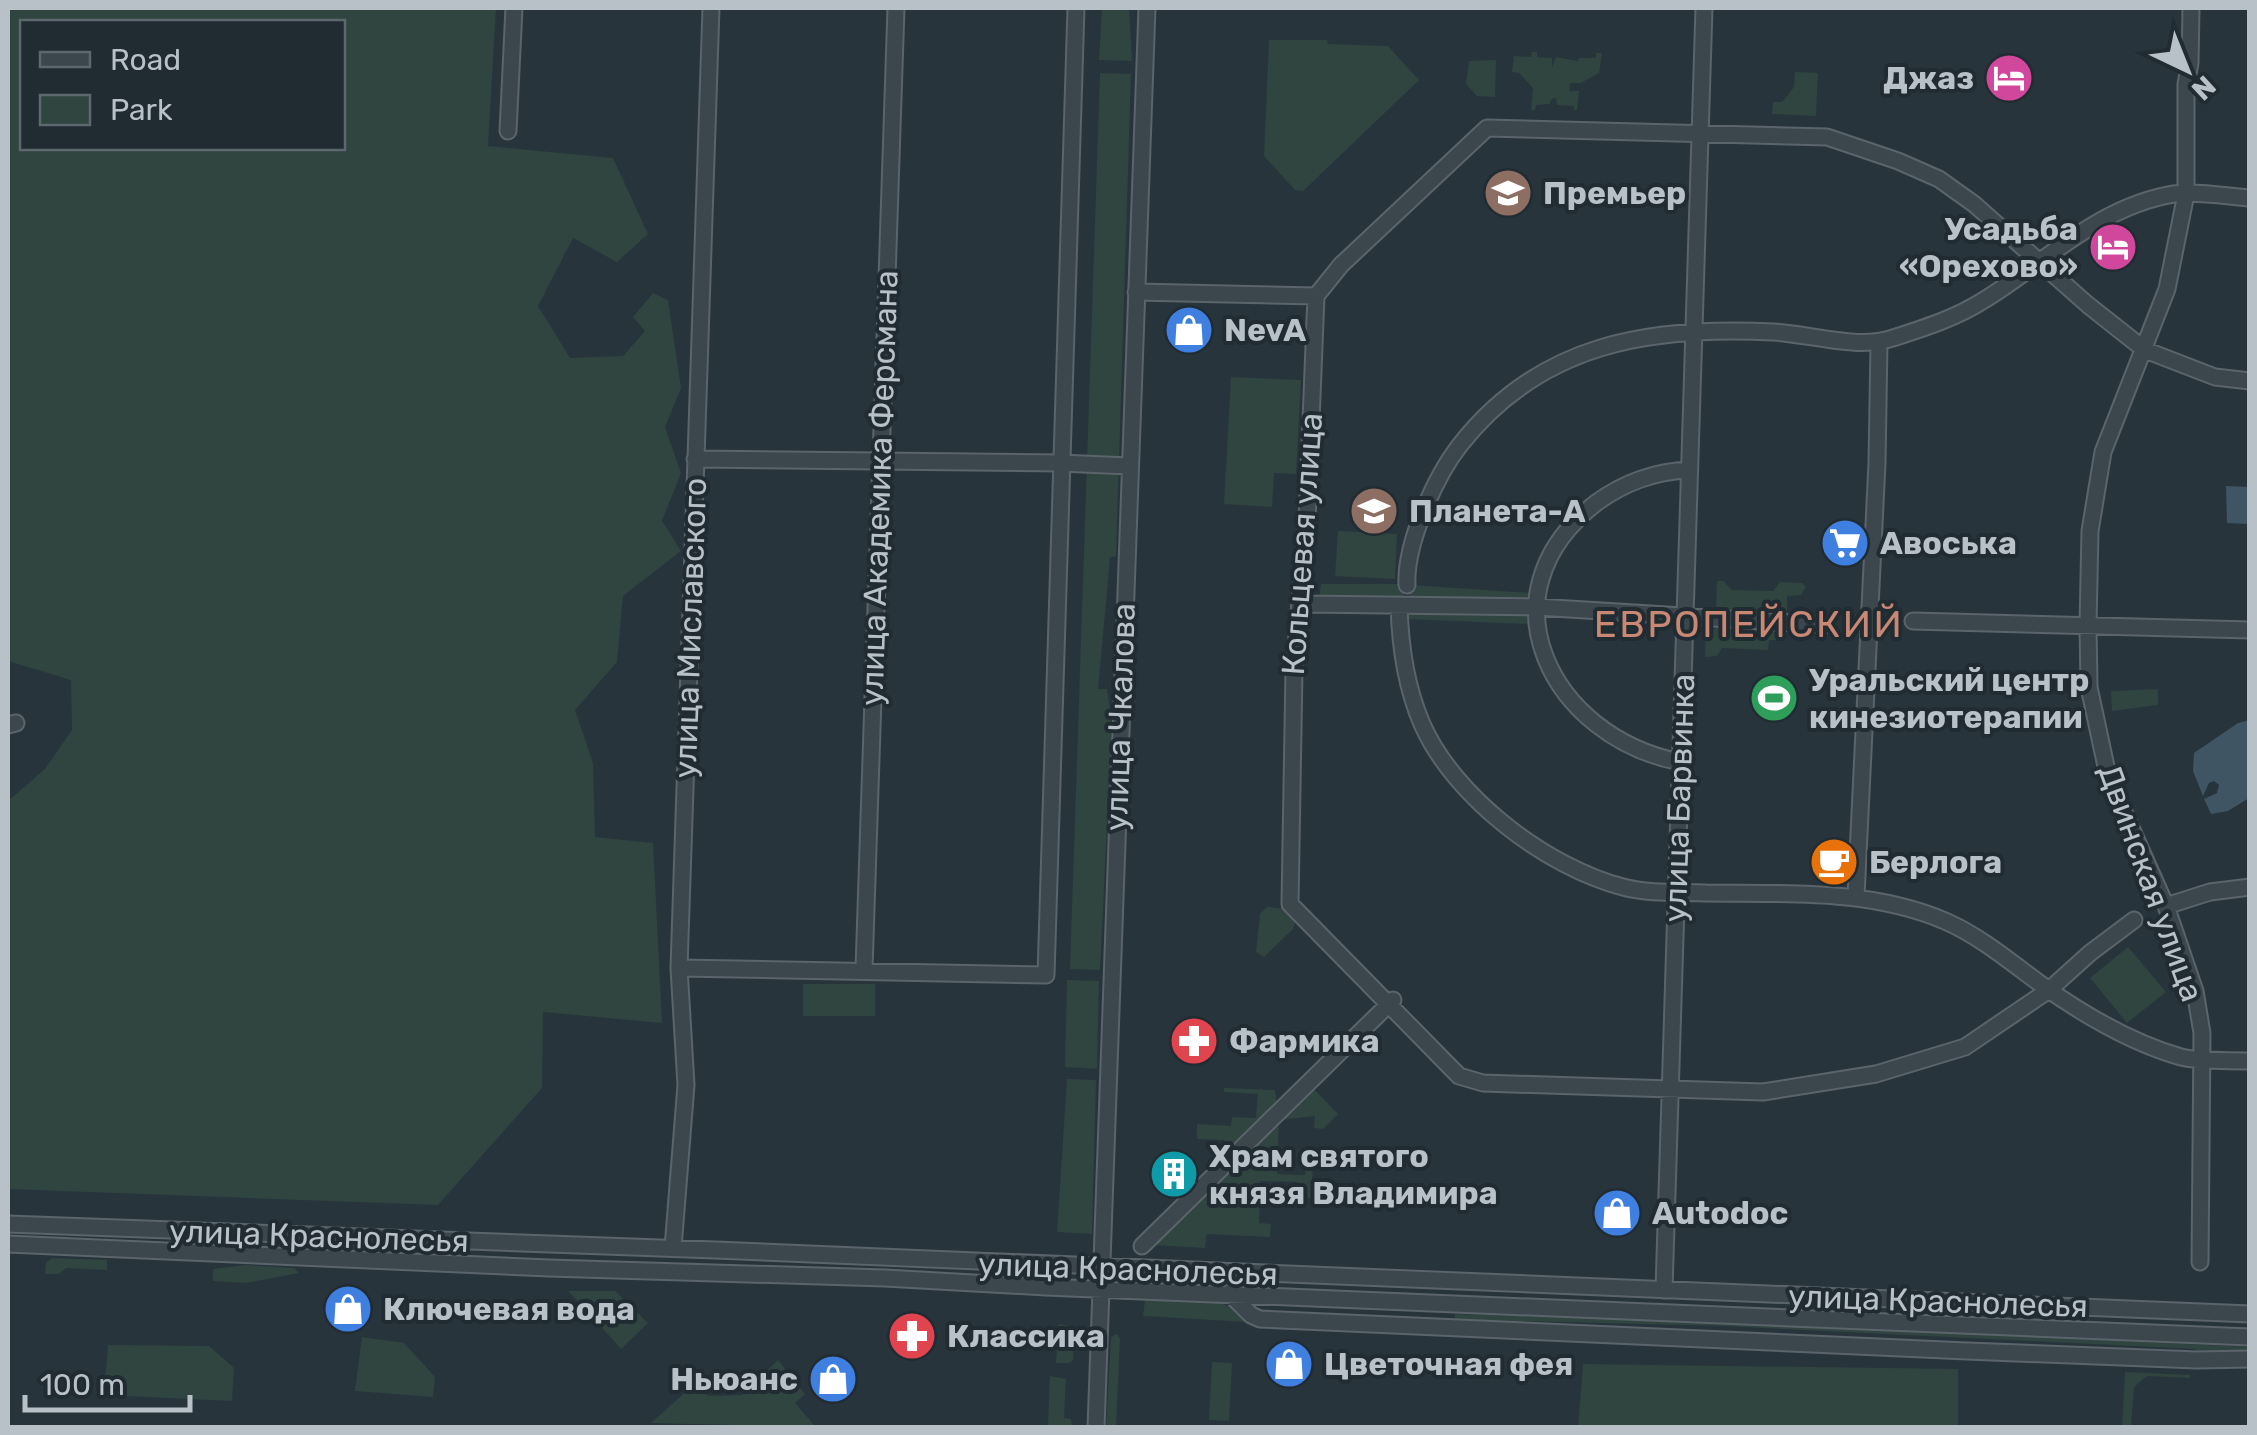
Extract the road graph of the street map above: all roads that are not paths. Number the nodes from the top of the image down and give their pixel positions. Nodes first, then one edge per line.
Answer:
1 (514, 8) edge
2 (711, 8) edge
3 (896, 8) edge
4 (1076, 8) edge
5 (1147, 8) edge
6 (1704, 8) edge
7 (2191, 8) edge
8 (508, 131) dead end
9 (1698, 134) junction
10 (2186, 194) junction
11 (2250, 198) edge
12 (2042, 262) junction
13 (1136, 292) junction
14 (1316, 296) junction
15 (1694, 333) junction
16 (1879, 343) junction
17 (2145, 350) junction
18 (2250, 380) edge
19 (695, 459) junction
20 (880, 460) junction
21 (1060, 463) junction
22 (1129, 466) junction
23 (1689, 470) junction
24 (1407, 585) dead end
25 (1306, 604) dead end
26 (1400, 605) junction
27 (1537, 607) junction
28 (1684, 616) junction
29 (1913, 621) dead end
30 (1826, 625) dead end
31 (2088, 625) junction
32 (2250, 630) edge
33 (1680, 762) junction
34 (2250, 887) edge
35 (1677, 892) junction
36 (1856, 896) junction
37 (2166, 906) junction
38 (2134, 920) dead end
39 (680, 968) junction
40 (864, 970) junction
41 (2049, 990) junction
42 (1391, 1002) junction
43 (2200, 1058) junction
44 (2250, 1061) edge
45 (1670, 1088) junction
46 (8, 1224) edge
47 (8, 1244) edge
48 (550, 1244) junction
49 (1142, 1246) dead end
50 (673, 1248) junction
51 (2200, 1262) dead end
52 (1103, 1267) junction
53 (549, 1268) junction
54 (1102, 1289) junction
55 (1664, 1290) junction
56 (1229, 1293) junction
57 (2250, 1314) edge
58 (2250, 1337) edge
59 (2250, 1359) edge
60 (1096, 1428) edge

1 - 8 street
2 - 19 street, улица Миславского
3 - 20 street, улица Академика Ферсмана
4 - 21 street, улица Чкалова
5 - 13 street, улица Чкалова
6 - 9 street, улица Барвинка
7 - 10 street, Двинская улица
9 - 12 street
9 - 14 street
9 - 15 street, улица Барвинка
10 - 11 street
10 - 12 street
10 - 17 street, Двинская улица
12 - 16 street
12 - 17 street
13 - 14 street
13 - 22 street, улица Чкалова
14 - 42 street, Кольцевая улица
15 - 16 street
15 - 23 street, улица Барвинка
15 - 24 street
16 - 36 street
17 - 18 street
17 - 31 street, Двинская улица
19 - 20 street
19 - 39 street, улица Миславского
20 - 21 street
20 - 40 street, улица Академика Ферсмана
21 - 22 street
21 - 40 street, улица Чкалова
22 - 52 street, улица Чкалова
23 - 27 street
23 - 28 street, улица Барвинка
25 - 26 street
26 - 27 street
26 - 35 street
27 - 28 street
27 - 33 street
28 - 30 street
28 - 33 street, улица Барвинка
29 - 31 street
31 - 32 street
31 - 37 street, Двинская улица
33 - 35 street, улица Барвинка
34 - 37 street
35 - 36 street
35 - 45 street, улица Барвинка
36 - 41 street
37 - 43 street, Двинская улица
38 - 41 street, Кольцевая улица
39 - 40 street
39 - 50 street, улица Миславского
41 - 43 street
41 - 45 street, Кольцевая улица
42 - 45 street, Кольцевая улица
42 - 49 street
43 - 44 street
43 - 51 street, Двинская улица
45 - 55 street, улица Барвинка
46 - 48 street, улица Краснолесья
47 - 53 street, улица Краснолесья
48 - 50 street, улица Краснолесья
48 - 53 street
50 - 52 street, улица Краснолесья
52 - 54 street, улица Чкалова
52 - 55 street, улица Краснолесья
53 - 54 street, улица Краснолесья
54 - 56 street, улица Краснолесья
54 - 60 street, улица Чкалова
55 - 57 street, улица Краснолесья
56 - 58 street, улица Краснолесья
56 - 59 street, улица Краснолесья

